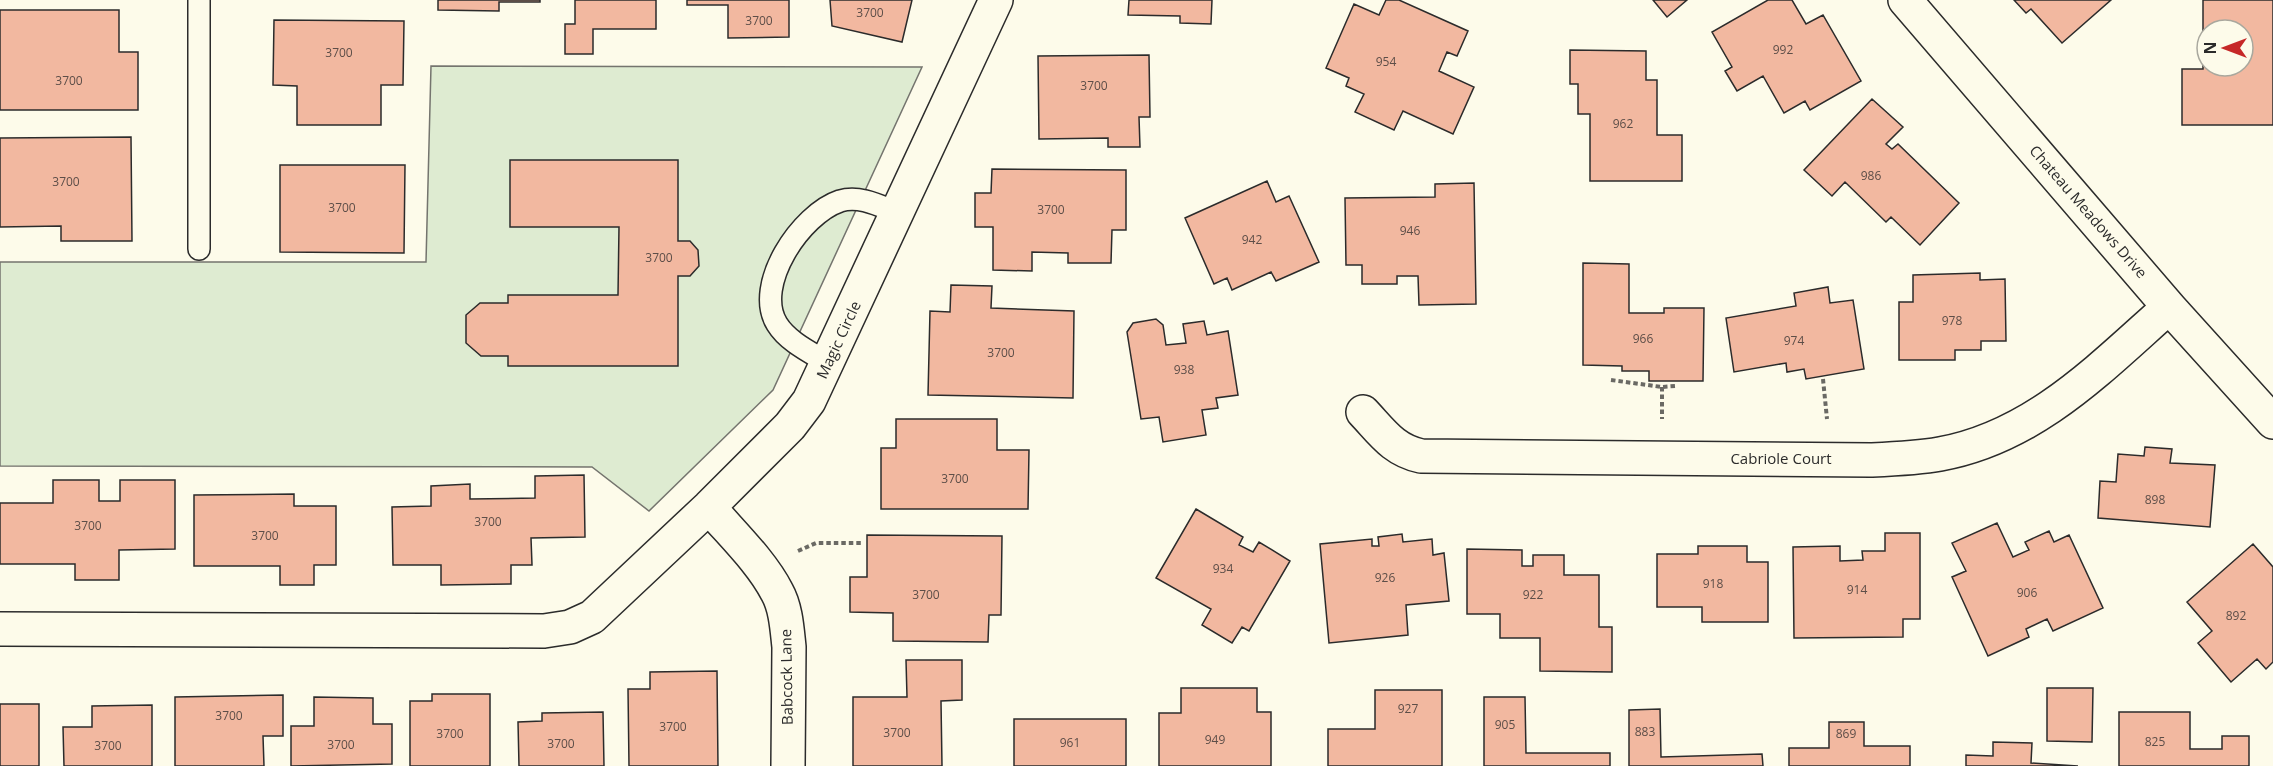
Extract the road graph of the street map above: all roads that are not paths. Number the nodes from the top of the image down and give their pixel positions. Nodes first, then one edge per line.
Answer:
1 (199, 0) edge
2 (996, 0) edge
3 (1905, 0) edge
4 (898, 213) junction
5 (200, 249) dead end
6 (2169, 307) junction
7 (828, 363) junction
8 (1363, 411) dead end
9 (2273, 422) edge
10 (709, 507) junction
11 (0, 629) edge
12 (788, 766) edge

1 - 5 lane
2 - 4 street, Magic Circle
3 - 6 street, Chateau Meadows Drive
4 - 7 street, Magic Circle
4 - 7 lane
6 - 8 street, Cabriole Court
6 - 9 street, Chateau Meadows Drive
7 - 10 street, Magic Circle
10 - 11 street, Magic Circle
10 - 12 street, Babcock Lane

